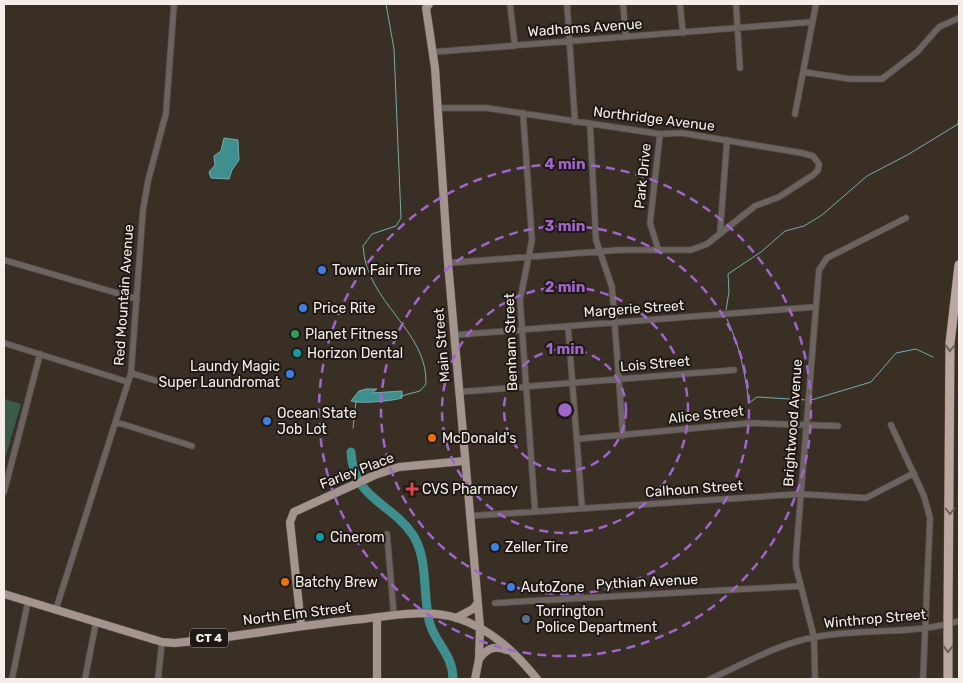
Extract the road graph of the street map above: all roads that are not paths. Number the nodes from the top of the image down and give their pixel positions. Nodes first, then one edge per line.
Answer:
1 (174, 4) edge
2 (510, 4) edge
3 (567, 4) edge
4 (623, 4) edge
5 (680, 4) edge
6 (736, 4) edge
7 (816, 4) edge
8 (425, 5) edge
9 (959, 18) edge
10 (812, 22) junction
11 (738, 28) junction
12 (682, 33) junction
13 (626, 37) junction
14 (570, 42) junction
15 (514, 46) junction
16 (433, 52) junction
17 (740, 68) dead end
18 (804, 72) junction
19 (438, 108) junction
20 (523, 113) junction
21 (796, 114) dead end
22 (575, 122) junction
23 (590, 124) junction
24 (660, 134) junction
25 (727, 140) junction
26 (906, 218) dead end
27 (720, 233) junction
28 (658, 249) junction
29 (599, 253) junction
30 (530, 258) junction
31 (4, 260) edge
32 (448, 263) junction
33 (959, 265) edge
34 (137, 299) junction
35 (815, 307) junction
36 (614, 323) junction
37 (568, 326) junction
38 (521, 330) junction
39 (454, 335) junction
40 (4, 343) edge
41 (40, 354) junction
42 (734, 370) dead end
43 (131, 373) junction
44 (618, 380) junction
45 (128, 382) junction
46 (572, 383) junction
47 (173, 386) dead end
48 (526, 387) junction
49 (459, 392) junction
50 (116, 422) junction
51 (891, 425) dead end
52 (806, 426) junction
53 (838, 426) dead end
54 (623, 436) junction
55 (577, 439) junction
56 (192, 446) dead end
57 (464, 461) junction
58 (914, 473) junction
59 (4, 492) edge
60 (800, 494) junction
61 (582, 508) junction
62 (534, 511) junction
63 (469, 516) junction
64 (387, 534) dead end
65 (801, 586) junction
66 (4, 594) edge
67 (28, 601) junction
68 (494, 603) dead end
69 (477, 604) junction
70 (56, 609) junction
71 (394, 616) junction
72 (377, 617) junction
73 (456, 618) junction
74 (959, 621) edge
75 (96, 622) junction
76 (301, 625) junction
77 (480, 627) junction
78 (925, 629) junction
79 (814, 637) junction
80 (162, 642) junction
81 (515, 654) junction
82 (480, 659) junction
83 (12, 679) edge
84 (85, 679) edge
85 (158, 679) edge
86 (377, 679) edge
87 (475, 679) edge
88 (537, 679) edge
89 (710, 679) edge
90 (815, 679) edge
91 (923, 679) edge
92 (947, 679) edge

1 - 34 street, Red Mountain Avenue
2 - 15 street
3 - 14 street
4 - 13 street
5 - 12 street
6 - 11 street
7 - 10 street
8 - 16 main road, Main Street
9 - 18 street
10 - 11 street, Wadhams Avenue
10 - 18 street
11 - 12 street, Wadhams Avenue
11 - 17 street
12 - 13 street, Wadhams Avenue
13 - 14 street, Wadhams Avenue
14 - 15 street, Wadhams Avenue
14 - 22 street
15 - 16 street, Wadhams Avenue
16 - 19 main road, Main Street
18 - 21 street
19 - 20 street, Northridge Avenue
19 - 32 main road, Main Street
20 - 22 street, Northridge Avenue
20 - 30 street, Benham Street
22 - 23 street, Northridge Avenue
23 - 24 street, Northridge Avenue
23 - 29 street
24 - 25 street, Northridge Avenue
24 - 28 street, Park Drive
25 - 27 street
25 - 27 street, Northridge Avenue
26 - 35 street, Brightwood Avenue
27 - 28 street
28 - 29 street
29 - 30 street
29 - 36 street
30 - 32 street
30 - 38 street, Benham Street
31 - 34 street
32 - 39 main road, Main Street
33 -> 92 highway, bridge
34 - 43 street, Red Mountain Avenue
35 - 36 street, Margerie Street
35 - 52 street, Brightwood Avenue
36 - 37 street, Margerie Street
36 - 44 street
37 - 38 street, Margerie Street
37 - 46 street
38 - 39 street, Margerie Street
38 - 48 street, Benham Street
39 - 49 main road, Main Street
40 - 41 street
41 - 45 street
41 - 59 street
42 - 44 street, Lois Street
43 - 45 street, Red Mountain Avenue
43 - 47 street
44 - 46 street, Lois Street
44 - 54 street
45 - 50 street, Red Mountain Avenue
46 - 48 street, Lois Street
46 - 55 street
48 - 49 street, Lois Street
48 - 62 street, Benham Street
49 - 57 main road, Main Street
50 - 56 street
50 - 70 street, Red Mountain Avenue
51 - 58 street
52 - 53 street, Alice Street
52 - 54 street, Alice Street
52 - 60 street, Brightwood Avenue
54 - 55 street, Alice Street
55 - 61 street
57 - 63 main road, Main Street
57 - 76 main road, Farley Place
58 - 60 street, Calhoun Street
58 - 78 street
60 - 61 street, Calhoun Street
60 - 65 street, Brightwood Avenue
61 - 62 street, Calhoun Street
62 - 63 street, Calhoun Street
63 - 69 main road, Main Street
64 - 71 street
65 - 68 street, Pythian Avenue
65 - 79 street, Brightwood Avenue
66 - 67 main road, North Elm Street / CT 4
67 - 70 main road, North Elm Street / CT 4
67 - 83 street
69 - 73 main road
69 - 77 main road, Main Street
70 - 75 main road, North Elm Street / CT 4
71 - 72 main road, North Elm Street / CT 4
71 - 73 main road, North Elm Street / CT 4
72 - 76 main road, North Elm Street / CT 4
72 - 86 main road
73 - 77 main road, North Elm Street / CT 4
74 - 78 street, Winthrop Street
75 - 80 main road, North Elm Street / CT 4
75 - 84 street
76 - 80 main road, North Elm Street / CT 4
77 - 81 main road, CT 4
77 - 82 main road, Main Street
78 - 79 street, Winthrop Street
78 - 91 street
79 - 89 street, Winthrop Street
79 - 90 street, Brightwood Avenue
80 - 85 street
81 - 82 main road
81 - 88 main road, CT 4
82 - 87 main road, Main Street

